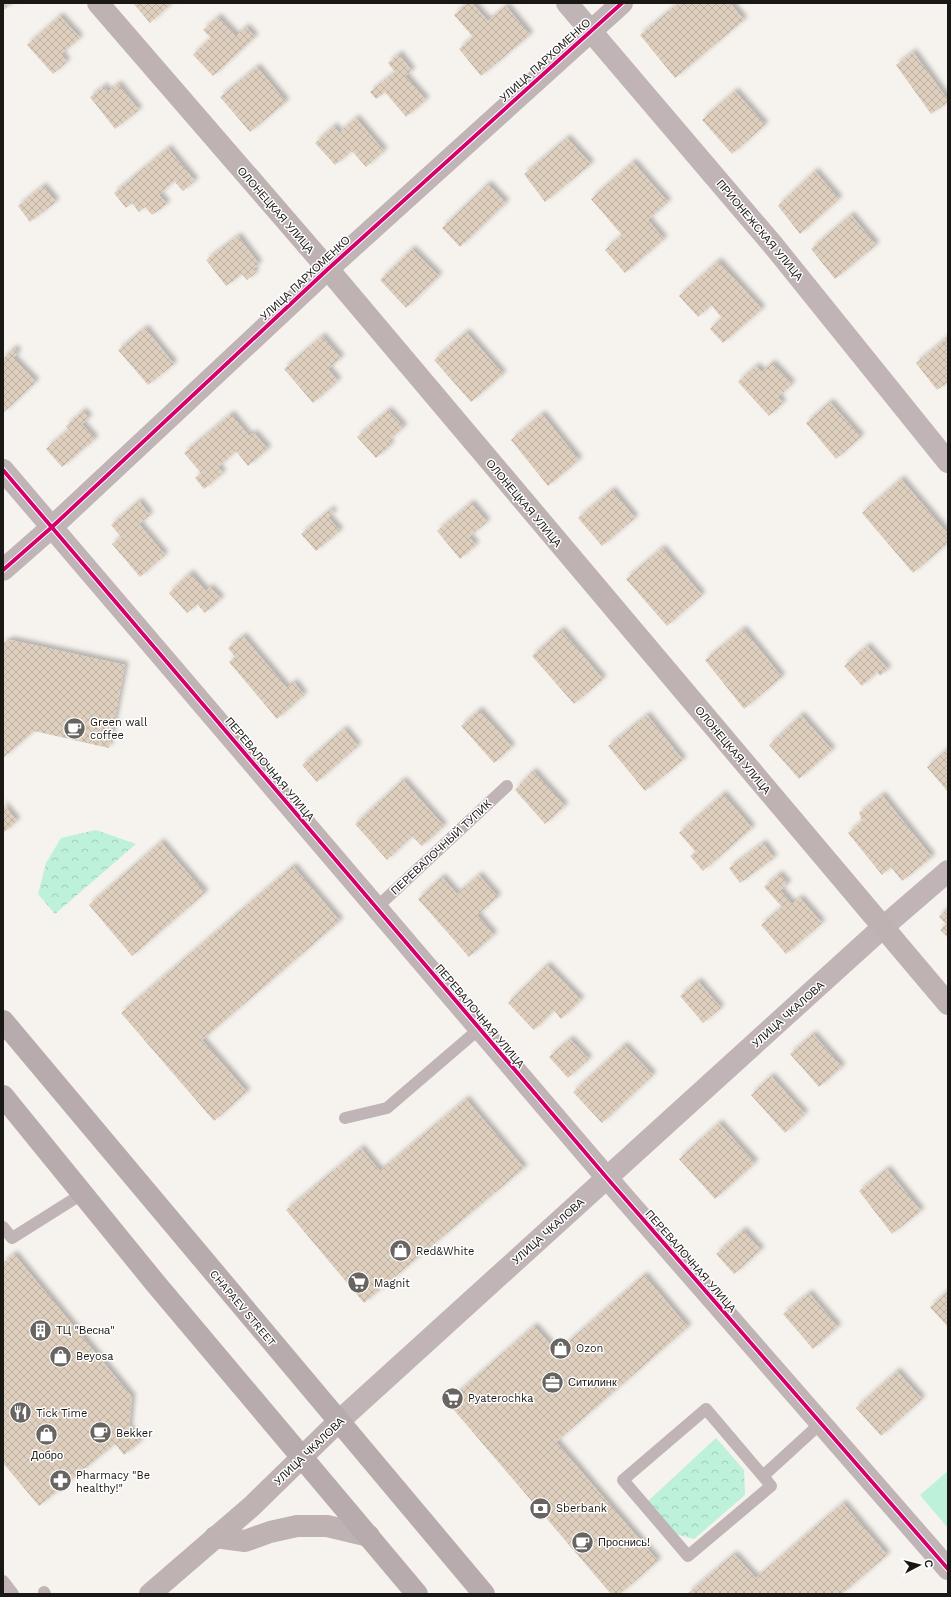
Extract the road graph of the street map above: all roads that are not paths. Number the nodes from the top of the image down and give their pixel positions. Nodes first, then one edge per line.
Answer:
1 (98, 3) edge
2 (567, 3) edge
3 (622, 3) edge
4 (590, 32) junction
5 (328, 269) junction
6 (948, 462) edge
7 (3, 470) edge
8 (52, 527) junction
9 (3, 570) edge
10 (507, 786) dead end
11 (948, 871) edge
12 (376, 908) junction
13 (882, 928) junction
14 (948, 1004) edge
15 (3, 1021) edge
16 (479, 1029) junction
17 (3, 1096) edge
18 (345, 1118) dead end
19 (607, 1178) junction
20 (82, 1194) junction
21 (3, 1227) edge
22 (8, 1242) edge
23 (340, 1421) junction
24 (821, 1423) junction
25 (302, 1458) junction
26 (763, 1476) junction
27 (369, 1536) junction
28 (215, 1537) junction
29 (948, 1568) edge
30 (3, 1581) edge
31 (13, 1594) edge
32 (150, 1594) edge
33 (417, 1594) edge
34 (484, 1594) edge

1 - 5 main road, ОЛОНЕЦКАЯ УЛИЦА
2 - 4 street, ПРИОНЕЖСКАЯ УЛИЦА
3 - 4 street, УЛИЦА ПАРХОМЕНКО
4 - 5 street, УЛИЦА ПАРХОМЕНКО
4 - 6 street, ПРИОНЕЖСКАЯ УЛИЦА
5 - 8 street, УЛИЦА ПАРХОМЕНКО
5 - 13 main road, ОЛОНЕЦКАЯ УЛИЦА
7 - 8 street, ПЕРЕВАЛОЧНАЯ УЛИЦА
8 - 9 street, УЛИЦА ПАРХОМЕНКО
8 - 12 street, ПЕРЕВАЛОЧНАЯ УЛИЦА
10 - 12 lane, ПЕРЕВАЛОЧНЫЙ ТУПИК
11 - 13 street, УЛИЦА ЧКАЛОВА
12 - 16 street, ПЕРЕВАЛОЧНАЯ УЛИЦА
13 - 14 main road, ОЛОНЕЦКАЯ УЛИЦА
13 - 19 street, УЛИЦА ЧКАЛОВА
15 - 23 main road, CHAPAEV STREET
16 - 18 lane
16 - 19 street, ПЕРЕВАЛОЧНАЯ УЛИЦА
17 - 20 main road
19 - 23 street, УЛИЦА ЧКАЛОВА
19 - 24 street, ПЕРЕВАЛОЧНАЯ УЛИЦА
20 - 22 lane
20 - 25 main road
21 - 22 lane
23 - 25 main road, УЛИЦА ЧКАЛОВА
23 - 34 main road, CHAPAEV STREET
24 - 26 lane
24 - 29 street, ПЕРЕВАЛОЧНАЯ УЛИЦА
25 - 27 main road
25 - 28 main road, УЛИЦА ЧКАЛОВА
26 - 26 lane
27 - 28 main road
27 - 33 main road
28 - 32 main road, УЛИЦА ЧКАЛОВА
30 - 31 lane

